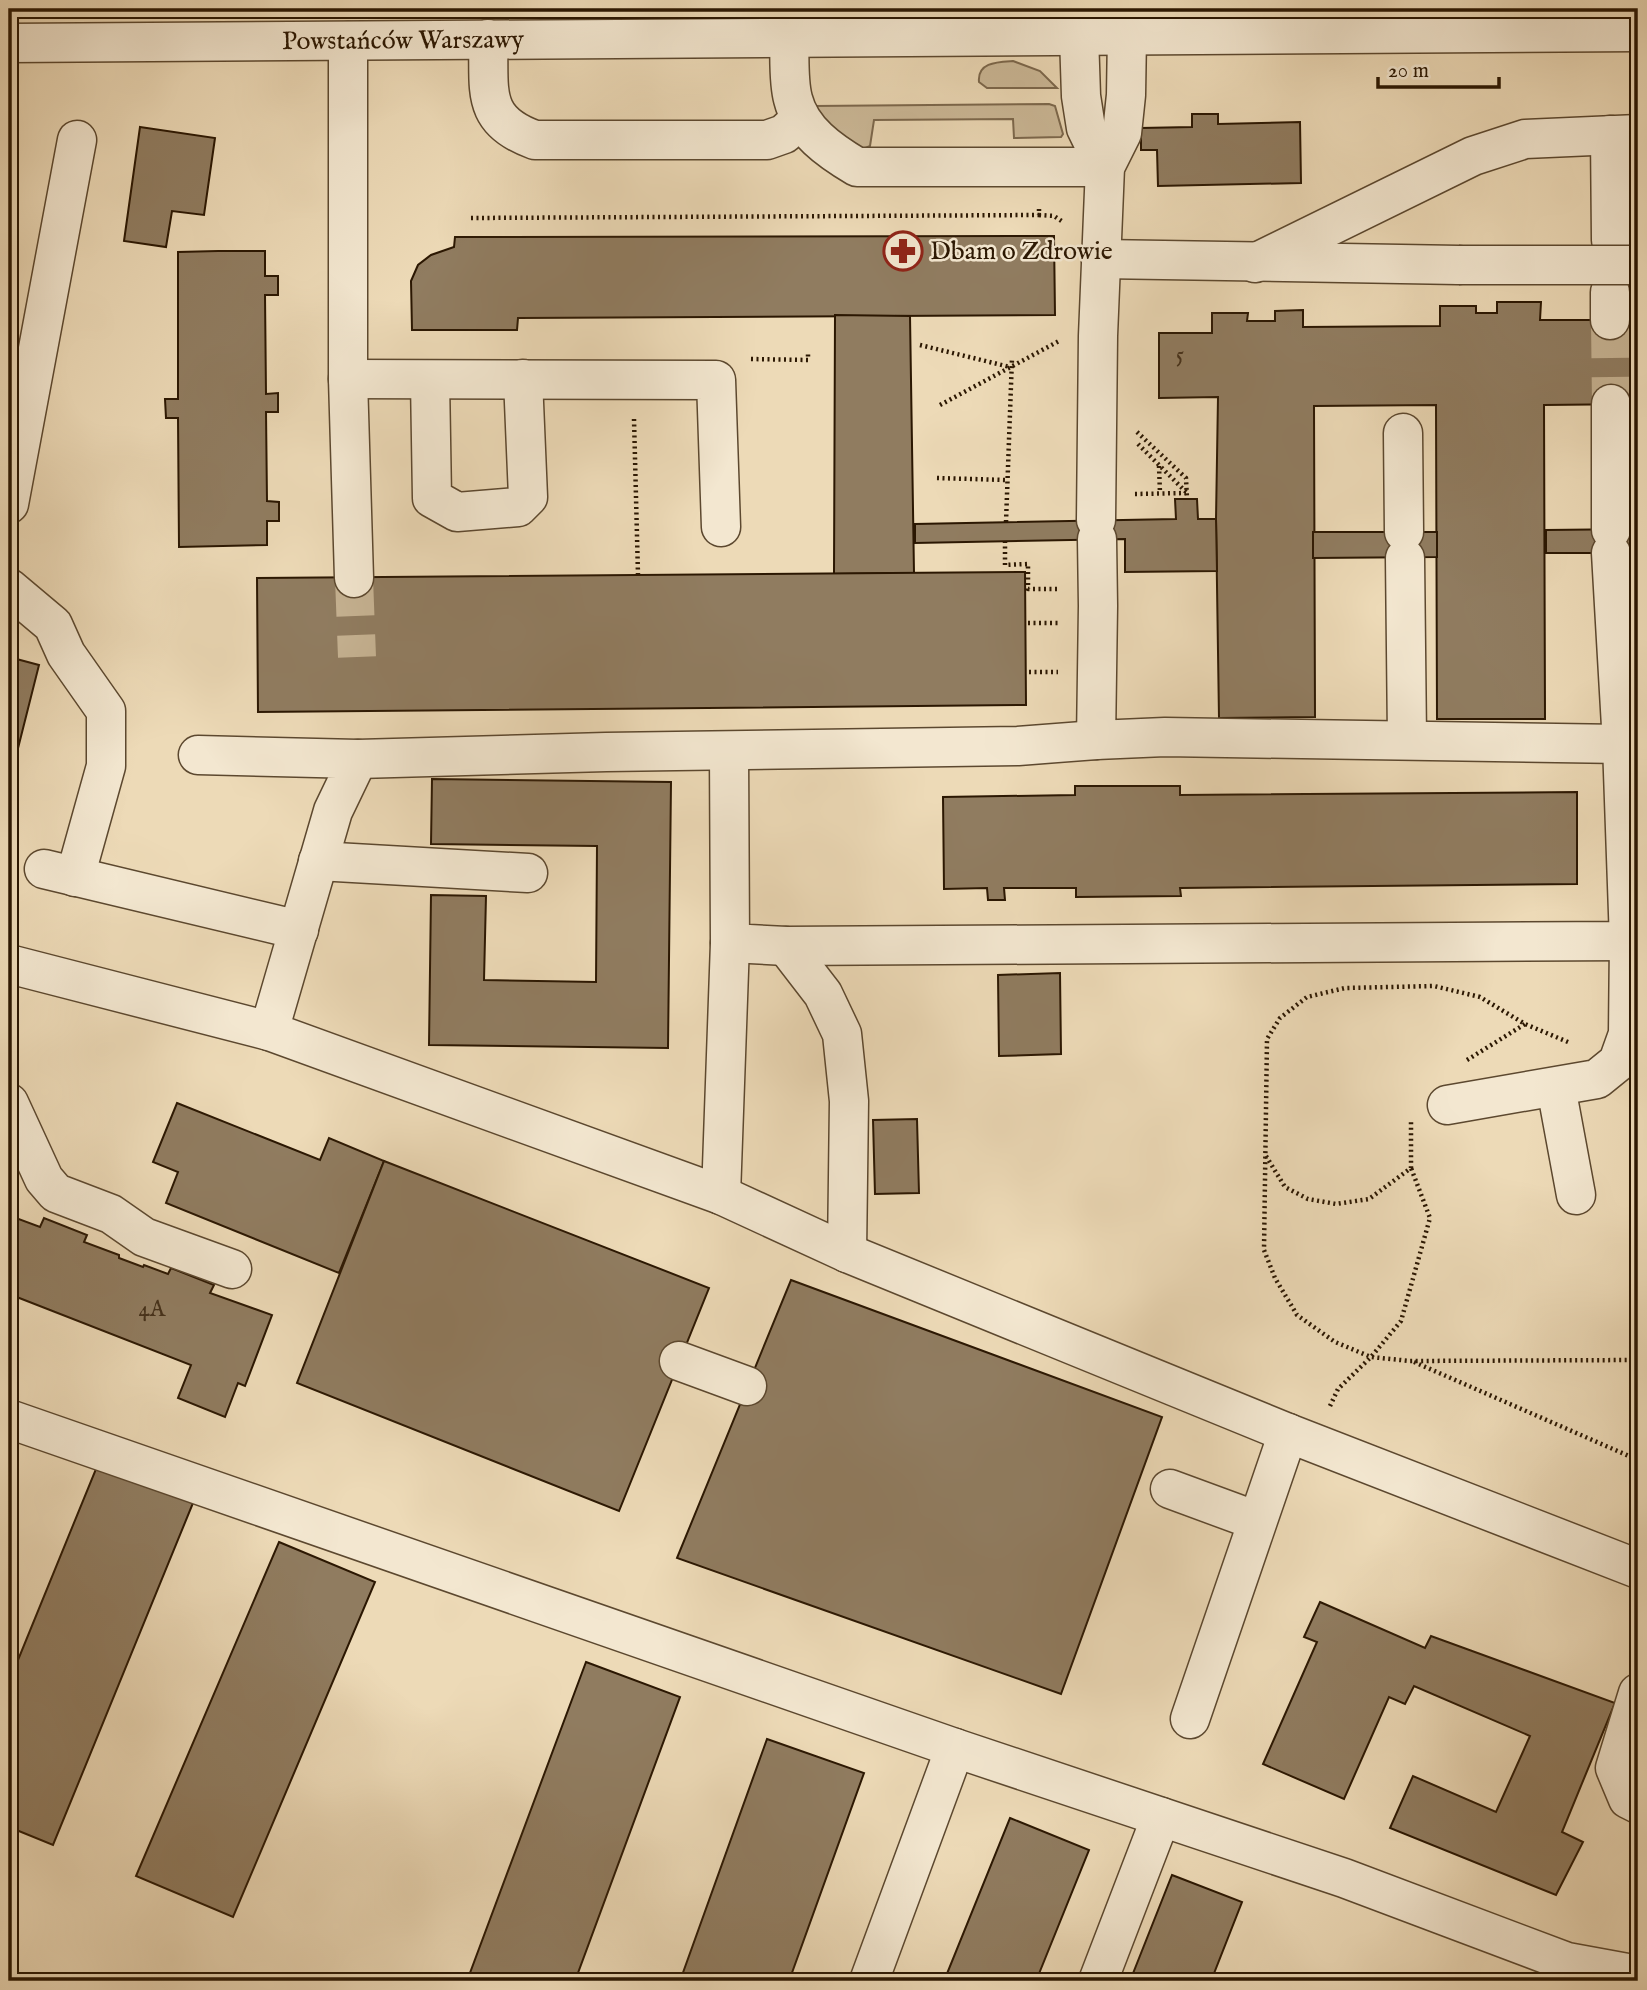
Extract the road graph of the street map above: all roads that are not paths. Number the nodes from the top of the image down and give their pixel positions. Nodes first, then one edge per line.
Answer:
1 (1491, 21) edge
2 (1638, 32) edge
3 (1127, 35) junction
4 (1079, 36) junction
5 (789, 38) junction
6 (488, 39) junction
7 (348, 41) junction
8 (9, 43) edge
9 (800, 119) junction
10 (1624, 135) edge
11 (77, 140) dead end
12 (1105, 167) junction
13 (1611, 240) dead end
14 (1101, 259) junction
15 (1255, 263) junction
16 (1638, 265) edge
17 (348, 379) junction
18 (523, 379) junction
19 (430, 380) junction
20 (1611, 404) tunnel mouth
21 (1403, 433) dead end
22 (9, 504) edge
23 (721, 527) dead end
24 (354, 578) tunnel mouth
25 (9, 588) edge
26 (1407, 739) junction
27 (1096, 740) junction
28 (1622, 744) junction
29 (729, 751) junction
30 (198, 755) dead end
31 (358, 759) junction
32 (318, 862) junction
33 (528, 873) dead end
34 (299, 930) junction
35 (1629, 940) junction
36 (730, 943) junction
37 (786, 946) junction
38 (9, 964) edge
39 (270, 1031) junction
40 (1556, 1087) junction
41 (9, 1102) edge
42 (1447, 1105) dead end
43 (721, 1195) junction
44 (1576, 1195) dead end
45 (847, 1253) junction
46 (232, 1269) dead end
47 (680, 1361) dead end
48 (747, 1386) dead end
49 (9, 1419) edge
50 (1301, 1437) junction
51 (1170, 1489) dead end
52 (1257, 1521) junction
53 (1638, 1569) edge
54 (1638, 1693) edge
55 (1190, 1719) dead end
56 (955, 1748) junction
57 (1638, 1804) edge
58 (1161, 1817) junction
59 (1638, 1952) edge
60 (1567, 1962) junction
61 (1638, 1975) edge
62 (869, 1981) edge
63 (1098, 1981) edge

1 - 2 street, Powstańców Warszawy
1 - 3 street, Powstańców Warszawy
3 - 4 street, Powstańców Warszawy
3 - 12 street
4 - 5 street, Powstańców Warszawy
4 - 12 street
5 - 6 street, Powstańców Warszawy
5 - 9 street
6 - 7 street, Powstańców Warszawy
6 - 9 street
7 - 8 street, Powstańców Warszawy
7 - 17 street
9 - 12 street
10 - 13 street
10 - 15 street
11 - 22 street
12 - 14 street
14 - 15 street
14 - 27 street
15 - 16 street, bridge
17 - 19 street
17 - 24 street
18 - 19 street
18 - 19 street
18 - 23 street
20 - 28 street
21 - 26 street
25 - 34 street
26 - 27 street
26 - 28 street
27 - 29 street
28 - 35 street
29 - 31 street
29 - 36 street
30 - 31 street
31 - 32 street
32 - 33 street
32 - 34 street
34 - 39 street
35 - 37 street
35 - 40 street
36 - 37 street
36 - 43 street
37 - 45 street
38 - 39 street
39 - 43 street
40 - 42 street
40 - 44 street
41 - 46 street
43 - 45 street
45 - 50 street
47 - 48 street
49 - 56 street
50 - 52 street
50 - 53 street
51 - 52 street
52 - 55 street
54 - 57 street
56 - 58 street
56 - 62 street
58 - 60 street
58 - 63 street
59 - 60 street
60 - 61 street

